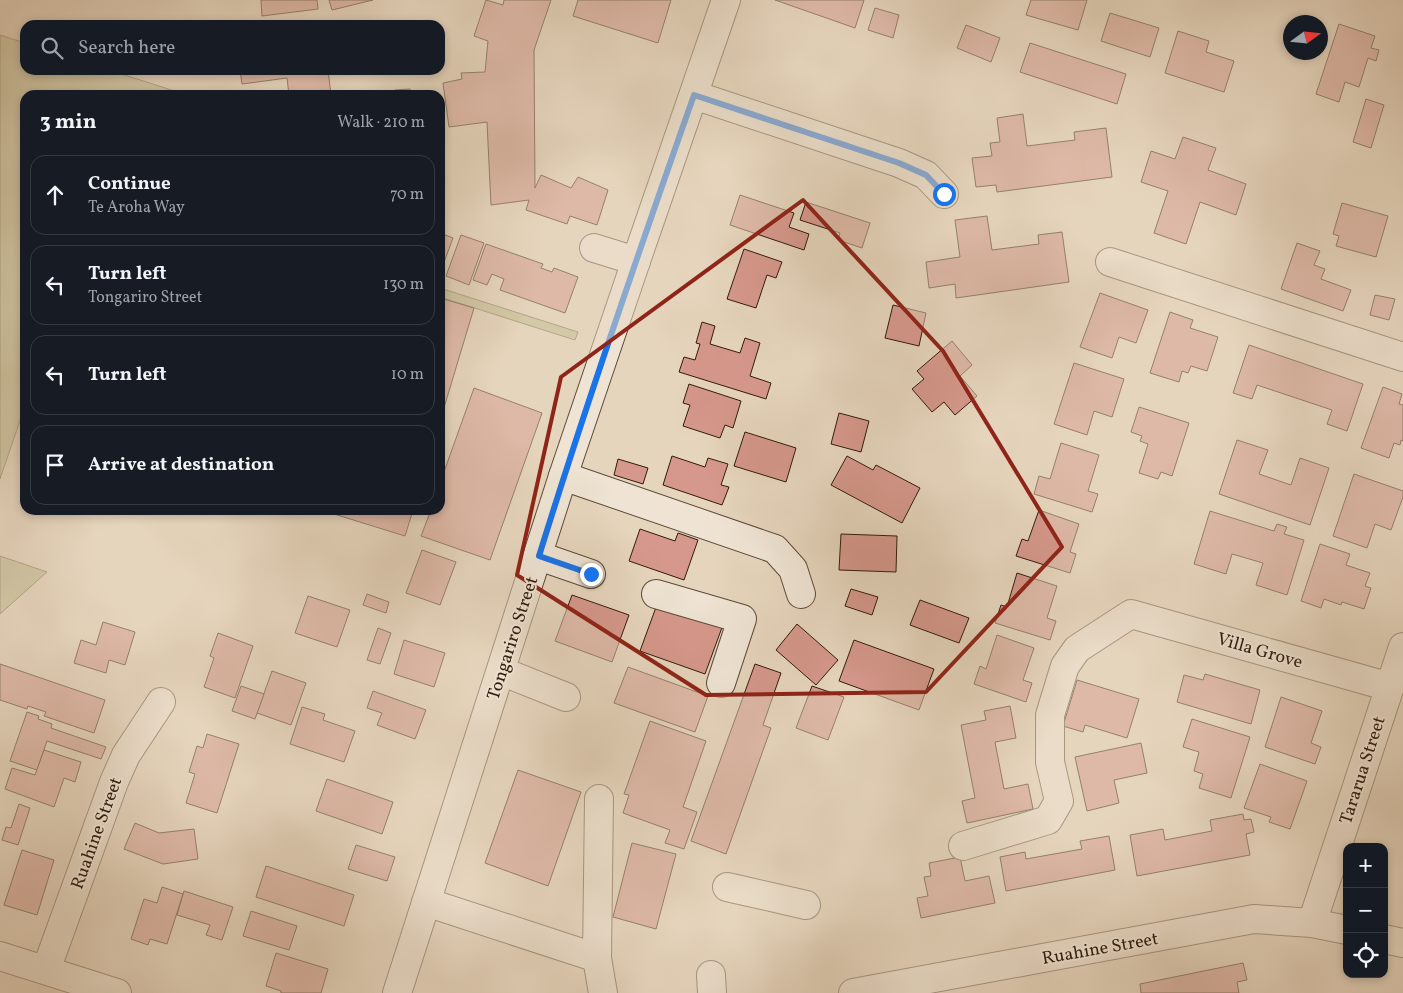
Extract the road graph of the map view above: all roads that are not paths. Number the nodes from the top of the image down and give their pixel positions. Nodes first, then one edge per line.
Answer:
1 (726, 0) edge
2 (694, 95) junction
3 (944, 194) dead end
4 (594, 248) dead end
5 (636, 261) junction
6 (1110, 262) dead end
7 (1403, 357) edge
8 (563, 476) junction
9 (539, 556) junction
10 (591, 574) dead end
11 (656, 594) dead end
12 (801, 594) dead end
13 (1403, 647) edge
14 (501, 671) junction
15 (721, 683) dead end
16 (1390, 686) junction
17 (566, 697) dead end
18 (161, 702) dead end
19 (599, 799) dead end
20 (963, 846) dead end
21 (727, 887) dead end
22 (426, 902) junction
23 (806, 905) dead end
24 (1312, 922) junction
25 (1343, 929) edge
26 (1388, 940) edge
27 (1403, 943) edge
28 (0, 956) edge
29 (597, 958) junction
30 (46, 970) junction
31 (117, 993) edge
32 (397, 993) edge
33 (603, 993) edge
34 (853, 993) edge

1 - 2 street, Tongariro Street
2 - 3 street
2 - 5 street, Tongariro Street
4 - 5 street
5 - 8 street, Tongariro Street
6 - 7 street
8 - 9 street, Tongariro Street
8 - 12 street
9 - 10 street
9 - 14 street, Tongariro Street
11 - 15 street
13 - 16 street, Tararua Street
14 - 17 street
14 - 22 street, Tongariro Street
16 - 20 street, Villa Grove
16 - 24 street, Tararua Street
18 - 30 street, Ruahine Street
19 - 29 street
21 - 23 street
22 - 29 street
22 - 32 street, Tongariro Street
24 - 25 street, Ruahine Street
24 - 34 street, Ruahine Street
26 - 27 street
28 - 30 street
29 - 33 street
30 - 31 street

